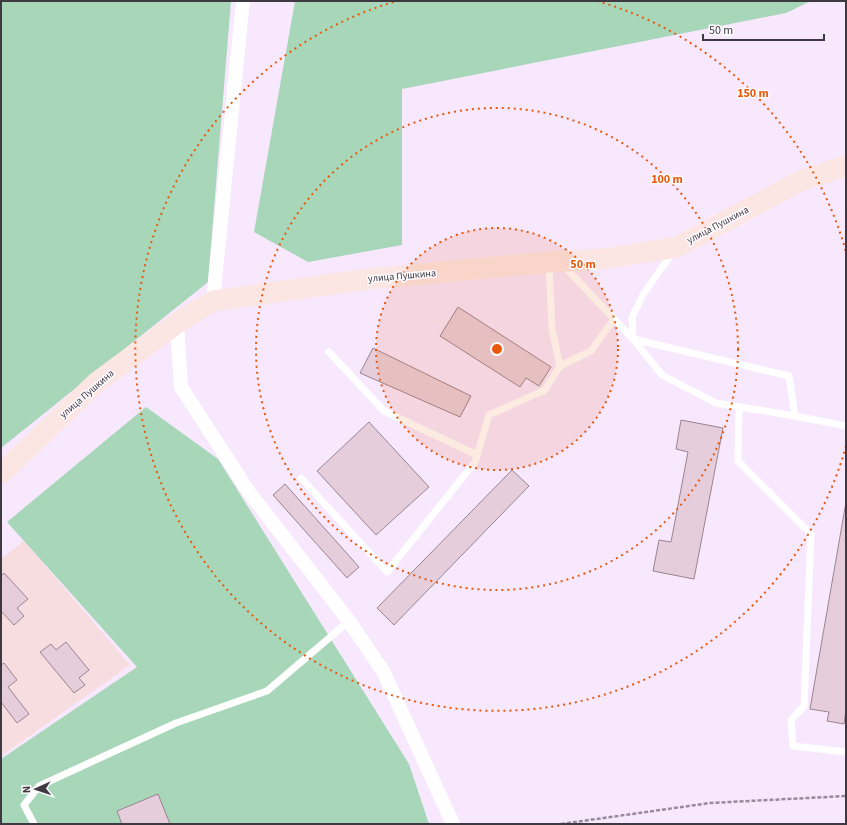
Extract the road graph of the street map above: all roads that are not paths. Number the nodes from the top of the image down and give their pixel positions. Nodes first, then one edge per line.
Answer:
1 (243, 1) edge
2 (846, 166) edge
3 (677, 247) junction
4 (554, 262) junction
5 (213, 301) junction
6 (614, 319) junction
7 (177, 323) junction
8 (633, 339) junction
9 (329, 352) dead end
10 (560, 366) junction
11 (739, 407) junction
12 (795, 416) junction
13 (846, 426) edge
14 (477, 455) junction
15 (1, 474) edge
16 (301, 478) dead end
17 (349, 622) junction
18 (846, 752) edge
19 (34, 824) edge
20 (453, 824) edge

1 - 5 street
2 - 3 street, улица Пушкина
3 - 4 street, улица Пушкина
3 - 8 lane
4 - 5 street, улица Пушкина
4 - 6 lane
4 - 10 lane
5 - 7 street, улица Пушкина
6 - 8 lane
6 - 10 lane
7 - 15 street, улица Пушкина
7 - 17 street
8 - 11 lane
8 - 12 lane
9 - 14 lane
10 - 14 lane
11 - 12 lane
11 - 18 lane
12 - 13 lane
14 - 16 lane
17 - 19 lane
17 - 20 street

